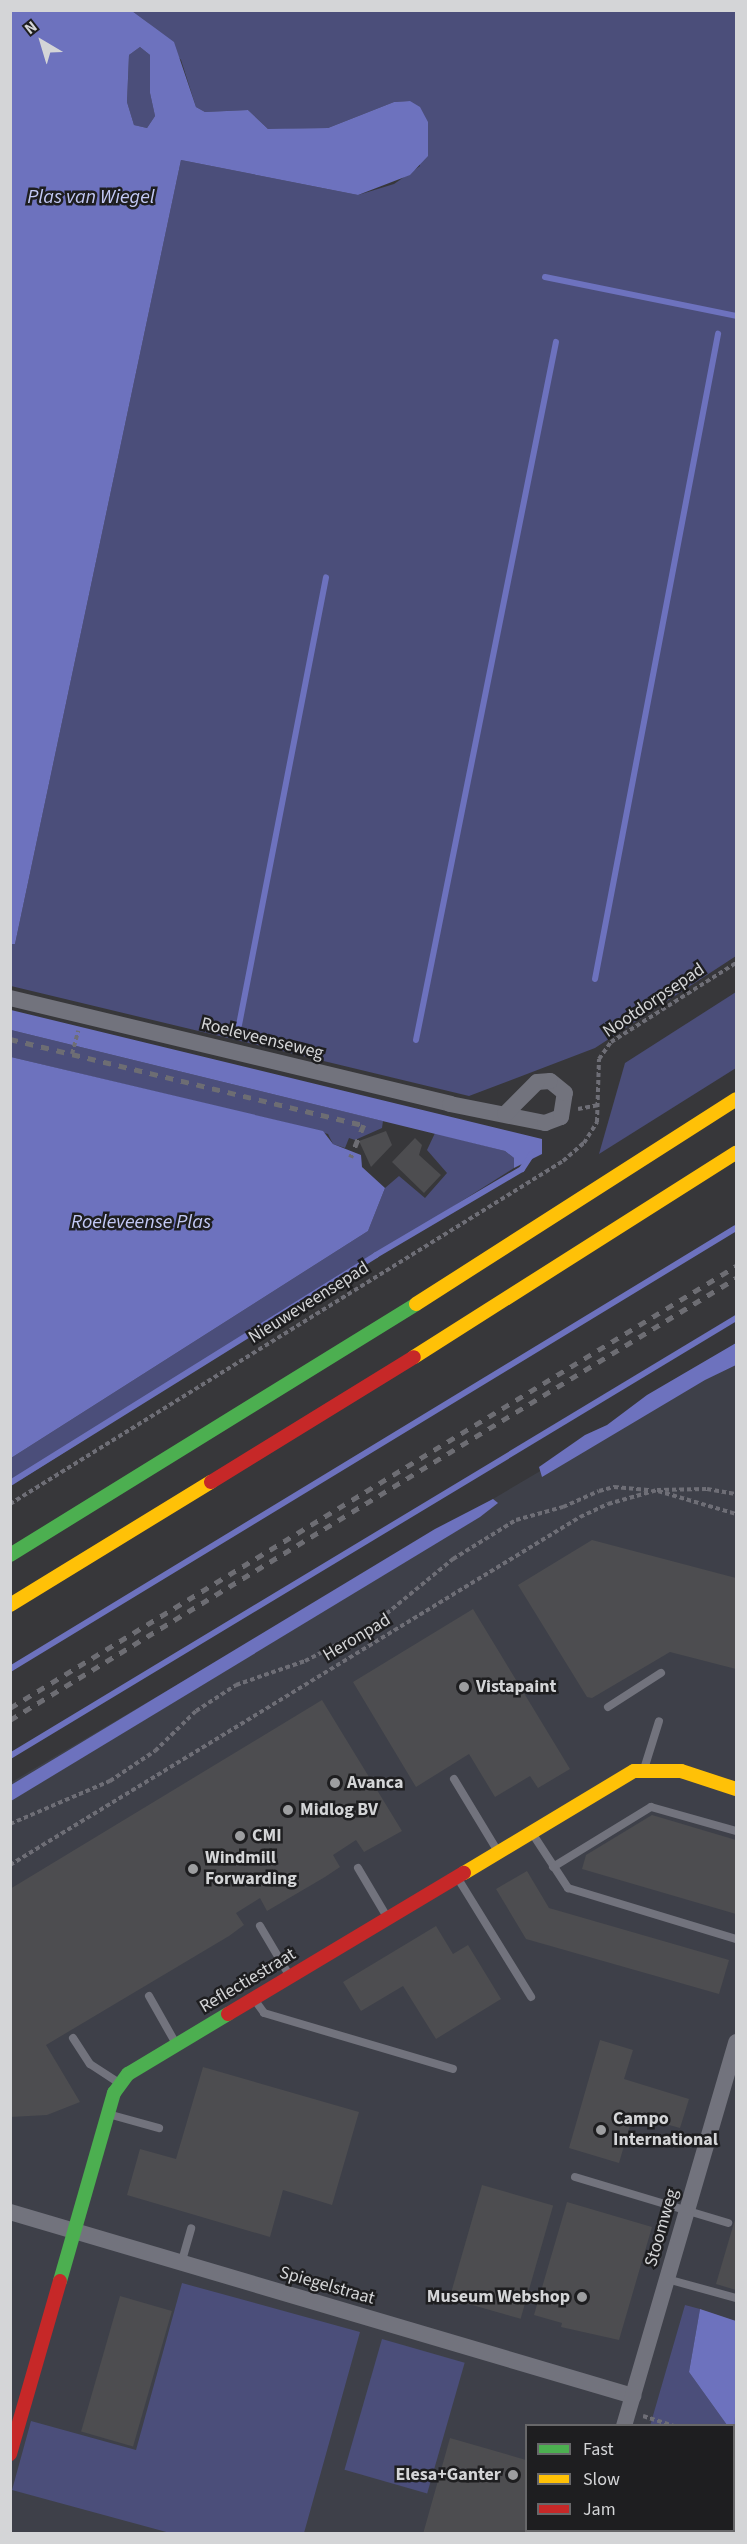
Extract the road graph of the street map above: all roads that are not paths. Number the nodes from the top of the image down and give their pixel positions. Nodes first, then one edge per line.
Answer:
1 (10, 998) edge
2 (736, 1099) edge
3 (505, 1114) dead end
4 (736, 1153) edge
5 (10, 1555) edge
6 (10, 1605) edge
7 (661, 1673) dead end
8 (608, 1707) dead end
9 (659, 1721) dead end
10 (644, 1770) junction
11 (454, 1779) dead end
12 (736, 1789) edge
13 (736, 1831) edge
14 (532, 1832) junction
15 (498, 1852) junction
16 (553, 1867) junction
17 (358, 1868) dead end
18 (457, 1877) junction
19 (388, 1918) junction
20 (260, 1926) dead end
21 (736, 1939) edge
22 (290, 1977) junction
23 (149, 1996) dead end
24 (531, 1997) dead end
25 (254, 1999) junction
26 (73, 2038) dead end
27 (177, 2045) junction
28 (735, 2051) edge
29 (453, 2069) dead end
30 (121, 2084) junction
31 (108, 2113) junction
32 (159, 2128) dead end
33 (575, 2177) dead end
34 (687, 2211) junction
35 (10, 2212) edge
36 (728, 2223) dead end
37 (191, 2228) dead end
38 (73, 2233) junction
39 (181, 2264) junction
40 (667, 2279) junction
41 (736, 2298) edge
42 (629, 2411) edge
43 (10, 2454) edge

1 - 3 street, Roeleveenseweg
2 - 5 main road
4 - 6 main road
7 - 8 lane
9 - 10 lane
10 - 12 main road, Reflectiestraat
10 - 14 main road, Reflectiestraat
11 - 15 lane
13 - 16 lane
14 - 15 main road, Reflectiestraat
14 - 16 lane
15 - 18 main road, Reflectiestraat
16 - 21 lane
17 - 19 lane
18 - 19 main road, Reflectiestraat
18 - 24 lane
19 - 22 main road, Reflectiestraat
20 - 22 lane
22 - 25 main road, Reflectiestraat
23 - 27 lane
25 - 27 main road, Reflectiestraat
25 - 29 lane
26 - 30 lane
27 - 30 main road, Reflectiestraat
28 - 34 street, Stoomweg
30 - 31 main road, Reflectiestraat
31 - 32 lane
31 - 38 main road, Reflectiestraat
33 - 34 lane
34 - 36 lane
34 - 40 street, Stoomweg
35 - 38 street, Spiegelstraat
37 - 39 lane
38 - 39 street, Spiegelstraat
38 - 43 main road, Reflectiestraat
39 - 42 street, Spiegelstraat
40 - 41 lane
40 - 42 street, Stoomweg

